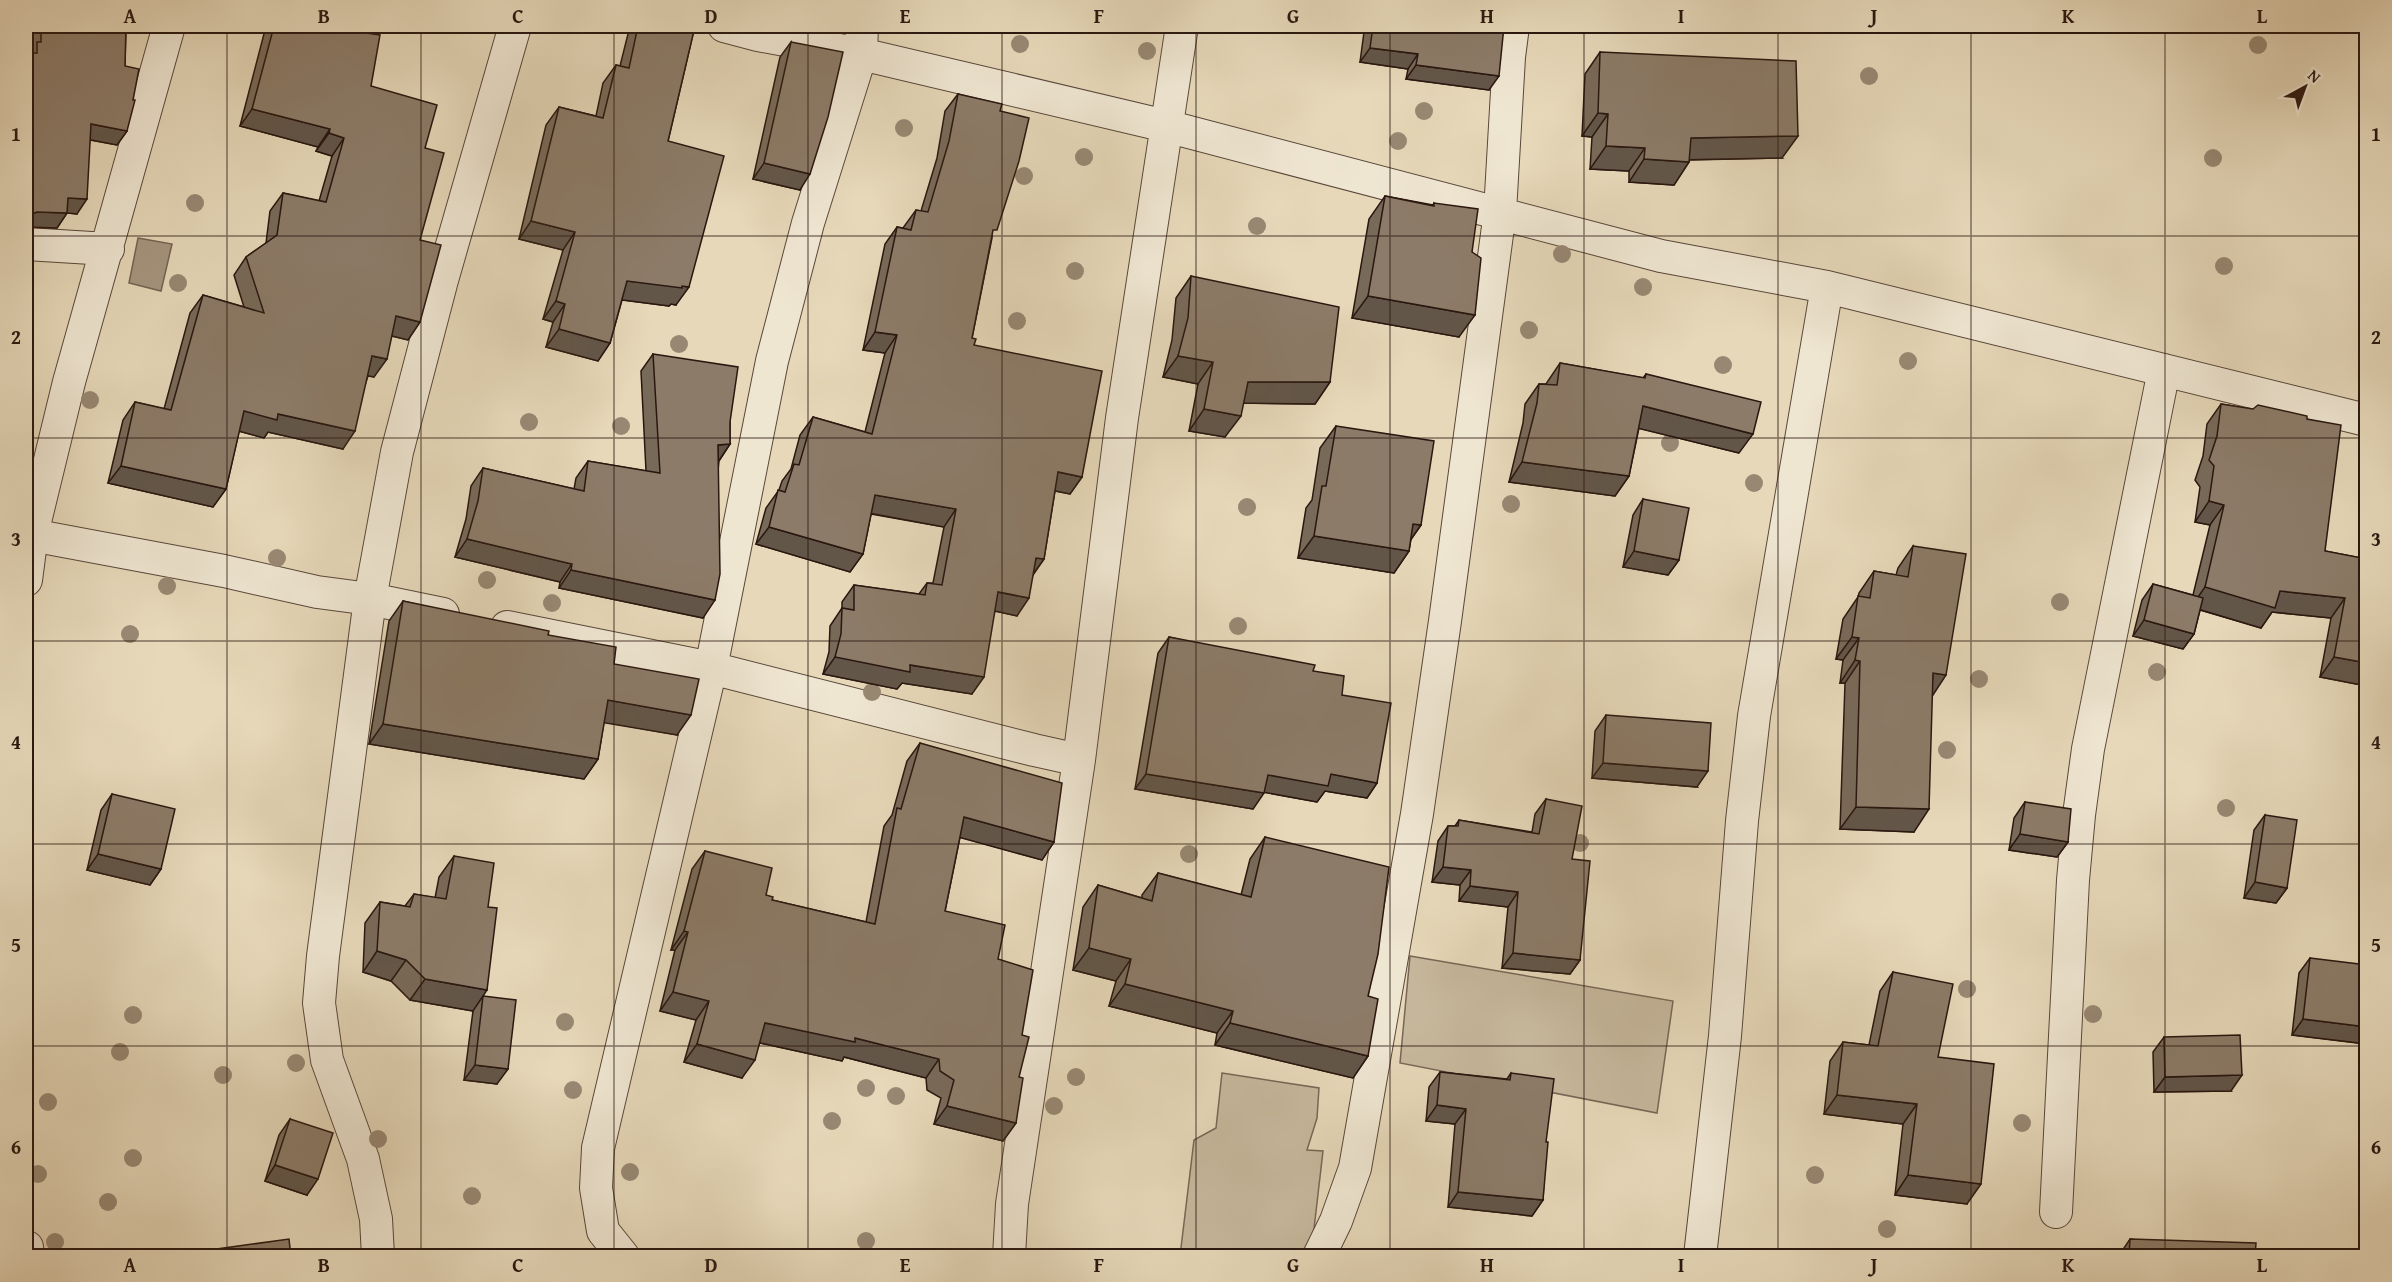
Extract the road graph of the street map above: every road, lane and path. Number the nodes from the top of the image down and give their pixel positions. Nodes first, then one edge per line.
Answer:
1 (169, 26) edge
2 (515, 26) edge
3 (724, 26) edge
4 (1182, 26) edge
5 (1513, 26) edge
6 (861, 40) edge
7 (1166, 126) junction
8 (1500, 212) junction
9 (26, 244) edge
10 (108, 249) junction
11 (1827, 287) junction
12 (2164, 370) junction
13 (2367, 420) edge
14 (29, 534) edge
15 (26, 580) edge
16 (370, 599) junction
17 (711, 668) junction
18 (1078, 760) junction
19 (2056, 1212) dead end
20 (378, 1257) edge
21 (622, 1257) edge
22 (1009, 1257) edge
23 (1319, 1257) edge
24 (1700, 1257) edge

1 - 10 street
2 - 16 street
3 - 6 street
4 - 7 street
5 - 8 street
6 - 7 street
6 - 17 street
7 - 8 street
7 - 18 street
8 - 11 street
8 - 23 street
9 - 10 street
10 - 14 street
11 - 12 street
11 - 24 street
12 - 13 street
12 - 19 street
14 - 15 street
14 - 16 street
16 - 17 street
16 - 20 street
17 - 18 street
17 - 21 street
18 - 22 street

